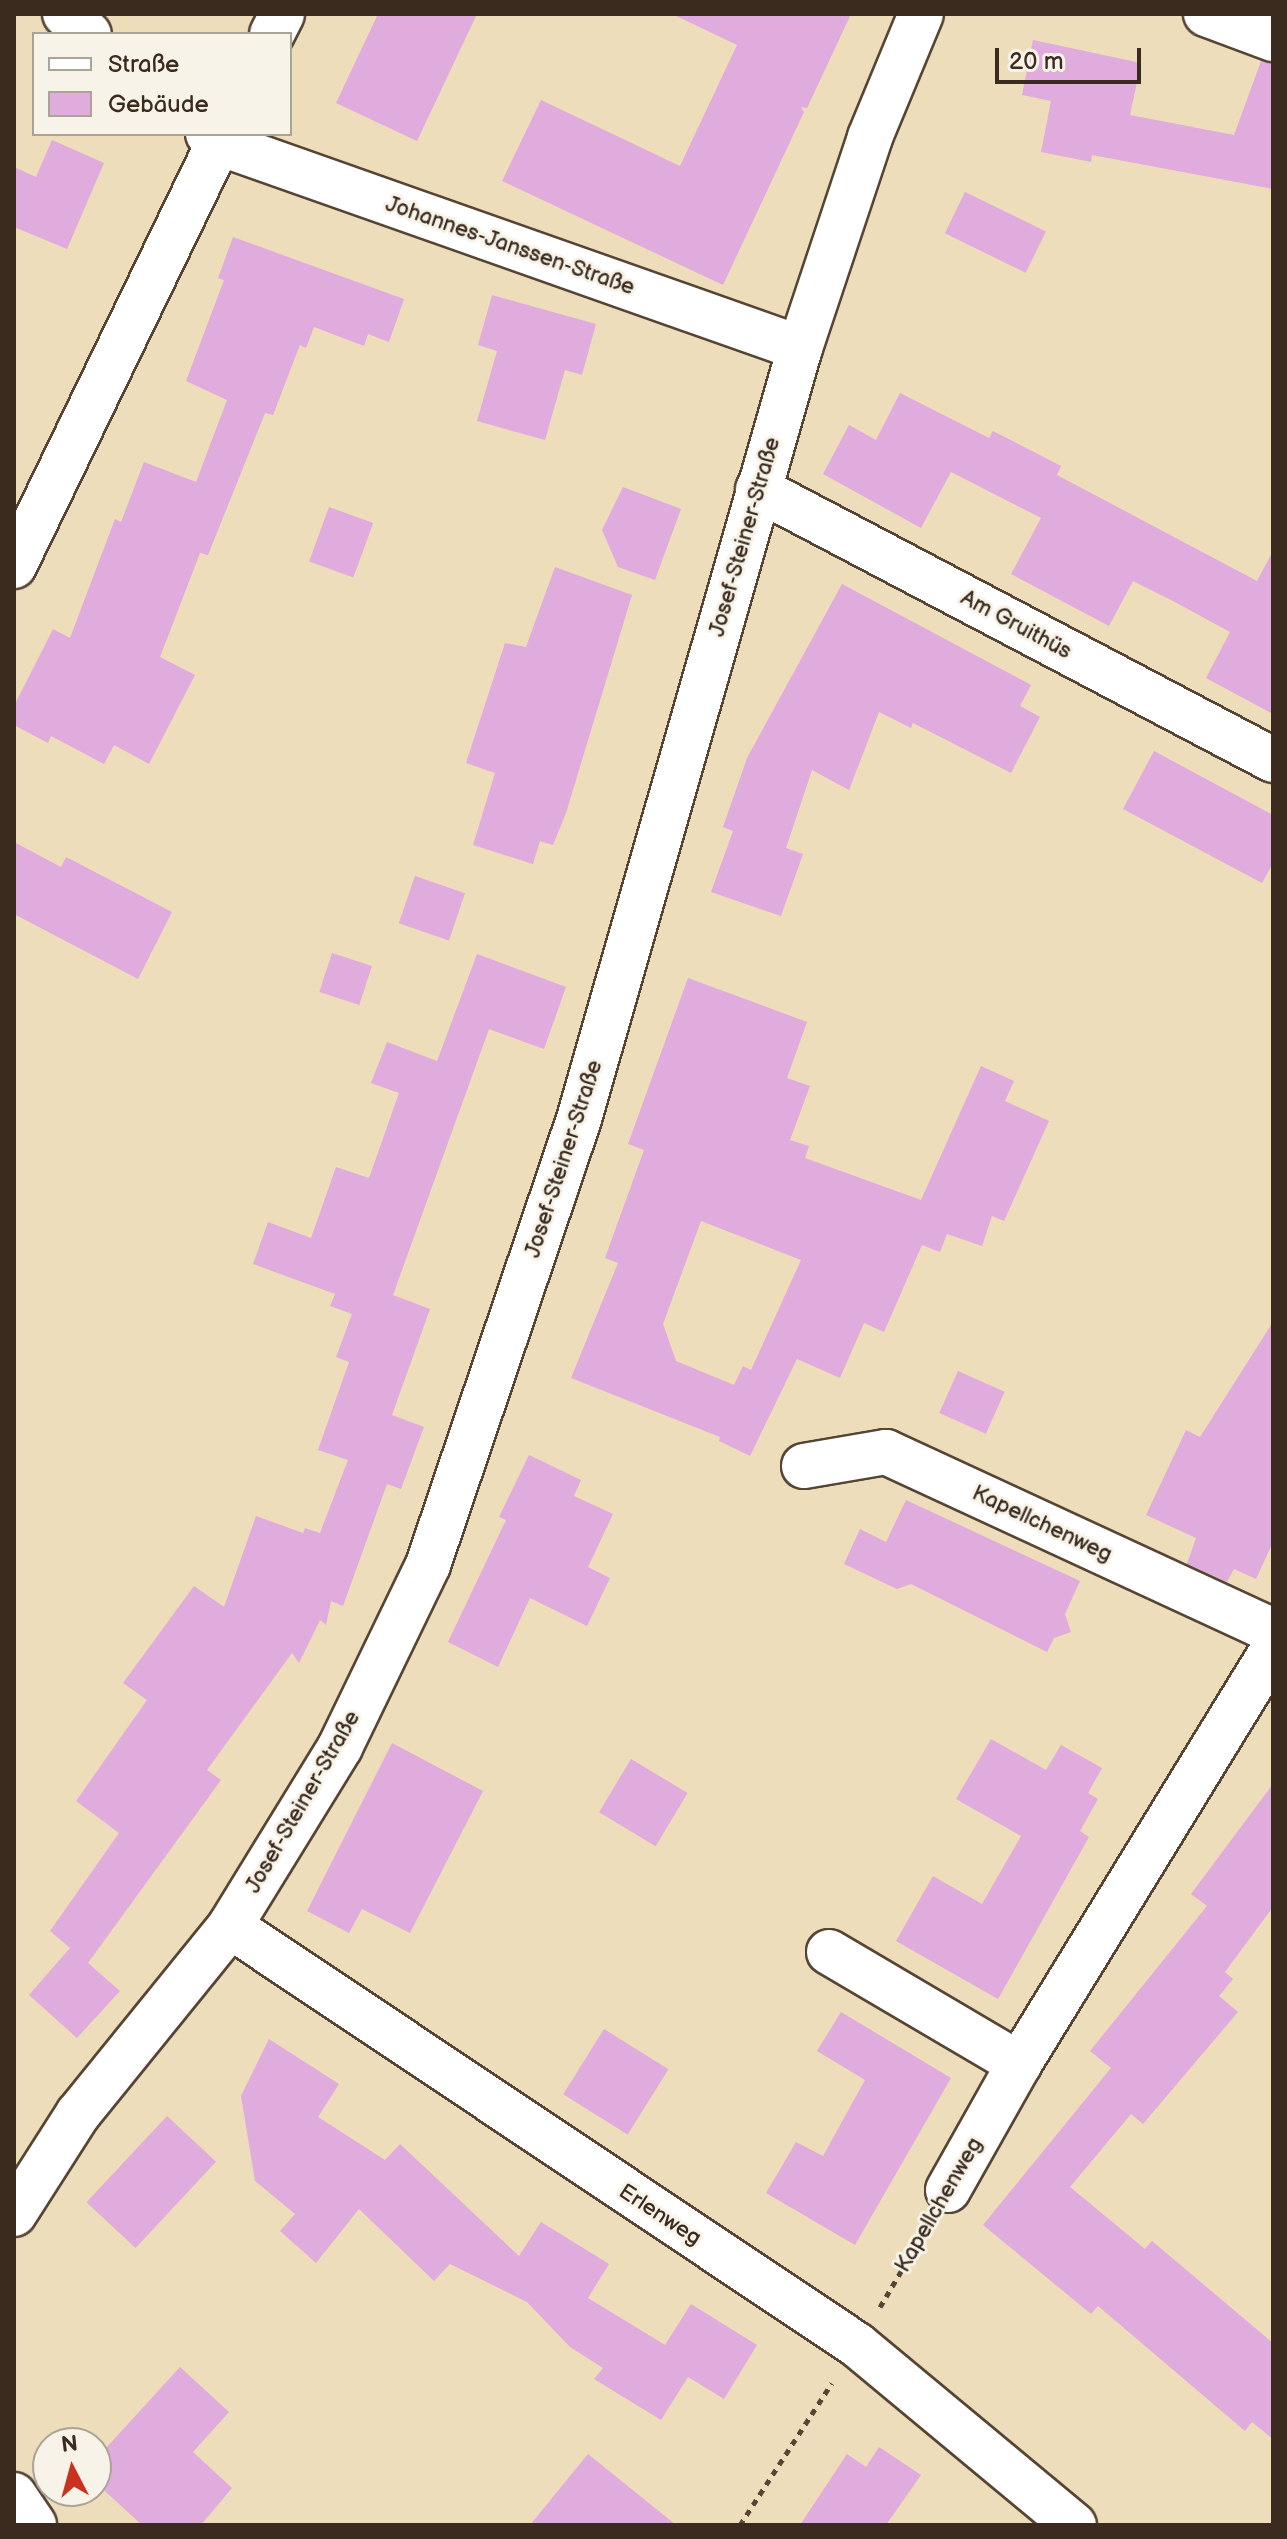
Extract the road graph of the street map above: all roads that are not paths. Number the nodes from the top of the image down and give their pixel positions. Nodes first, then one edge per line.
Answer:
1 (65, 14) edge
2 (282, 14) edge
3 (921, 14) edge
4 (1206, 14) edge
5 (87, 32) edge
6 (273, 32) edge
7 (1273, 39) edge
8 (217, 137) edge
9 (800, 348) junction
10 (758, 489) junction
11 (14, 566) edge
12 (1273, 760) edge
13 (804, 1466) dead end
14 (1273, 1631) edge
15 (1273, 1650) edge
16 (230, 1926) junction
17 (829, 1952) dead end
18 (1019, 2064) junction
19 (948, 2190) road end
20 (14, 2214) edge
21 (14, 2495) edge
22 (34, 2525) edge
23 (1074, 2525) edge

1 - 5 street
2 - 6 street
3 - 9 street, Josef-Steiner-Straße
4 - 7 street
8 - 9 street, Johannes-Janssen-Straße
8 - 11 street, Johannes-Janssen-Straße
9 - 10 street, Josef-Steiner-Straße
10 - 12 street, Am Gruithüs
10 - 16 street, Josef-Steiner-Straße
13 - 14 street, Kapellchenweg
15 - 18 street, Kapellchenweg
16 - 20 street, Josef-Steiner-Straße
16 - 23 street, Erlenweg
17 - 18 street
18 - 19 street, Kapellchenweg
21 - 22 street

